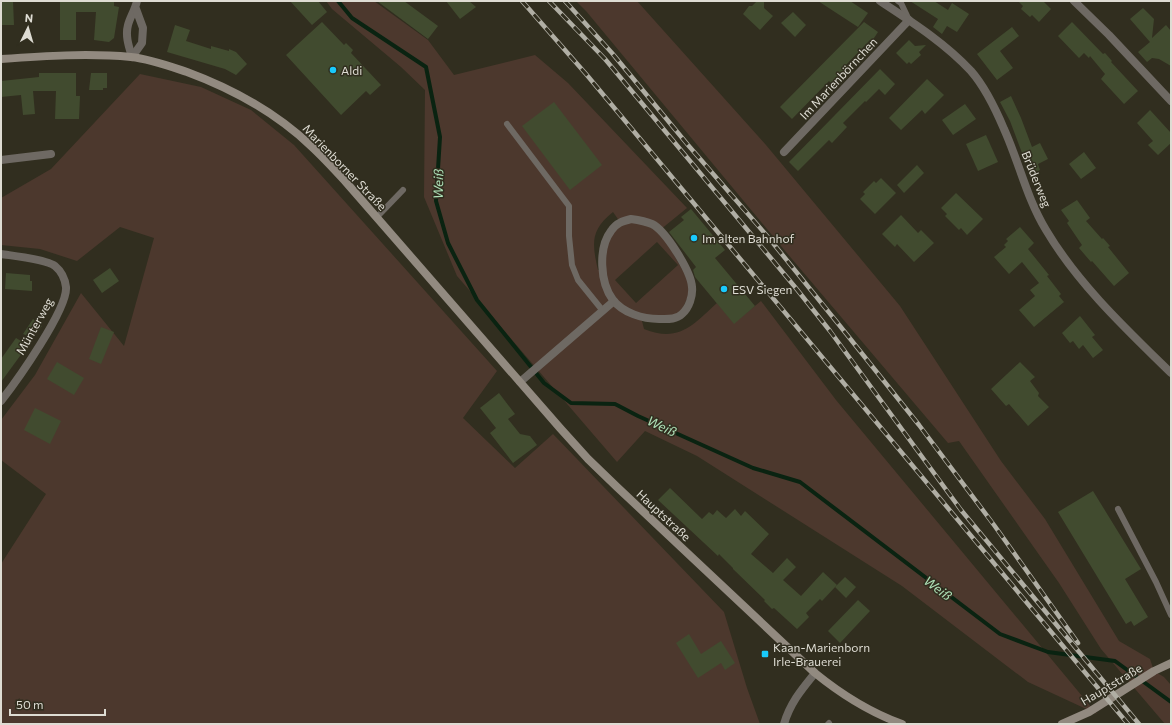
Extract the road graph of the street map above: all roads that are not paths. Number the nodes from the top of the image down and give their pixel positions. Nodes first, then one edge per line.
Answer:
1 (880, 1) edge
2 (898, 1) edge
3 (1074, 1) edge
4 (136, 5) edge
5 (909, 20) junction
6 (132, 57) junction
7 (1, 59) edge
8 (1171, 101) edge
9 (507, 124) dead end
10 (784, 152) dead end
11 (51, 154) dead end
12 (1, 160) edge
13 (403, 190) dead end
14 (377, 217) junction
15 (1, 254) edge
16 (614, 301) junction
17 (603, 311) junction
18 (1171, 373) edge
19 (520, 382) junction
20 (1, 401) edge
21 (1118, 509) dead end
22 (1171, 616) edge
23 (1171, 663) edge
24 (815, 673) junction
25 (784, 724) edge
26 (902, 724) edge
27 (1062, 724) edge

1 - 5 street, Brüderweg
2 - 5 lane
3 - 8 street
4 - 6 street
4 - 6 street
5 - 10 street, Im Marienbörnchen
5 - 18 street, Brüderweg
6 - 7 main road, Marienborner Straße
6 - 14 main road, Marienborner Straße
9 - 17 lane
11 - 12 street
13 - 14 lane
14 - 19 main road, Marienborner Straße
15 - 20 street, Münterweg
16 - 16 street
16 - 17 street
17 - 19 street
19 - 24 main road, Hauptstraße
21 - 22 lane
23 - 27 main road, Hauptstraße
24 - 25 street
24 - 26 main road, Hauptstraße

